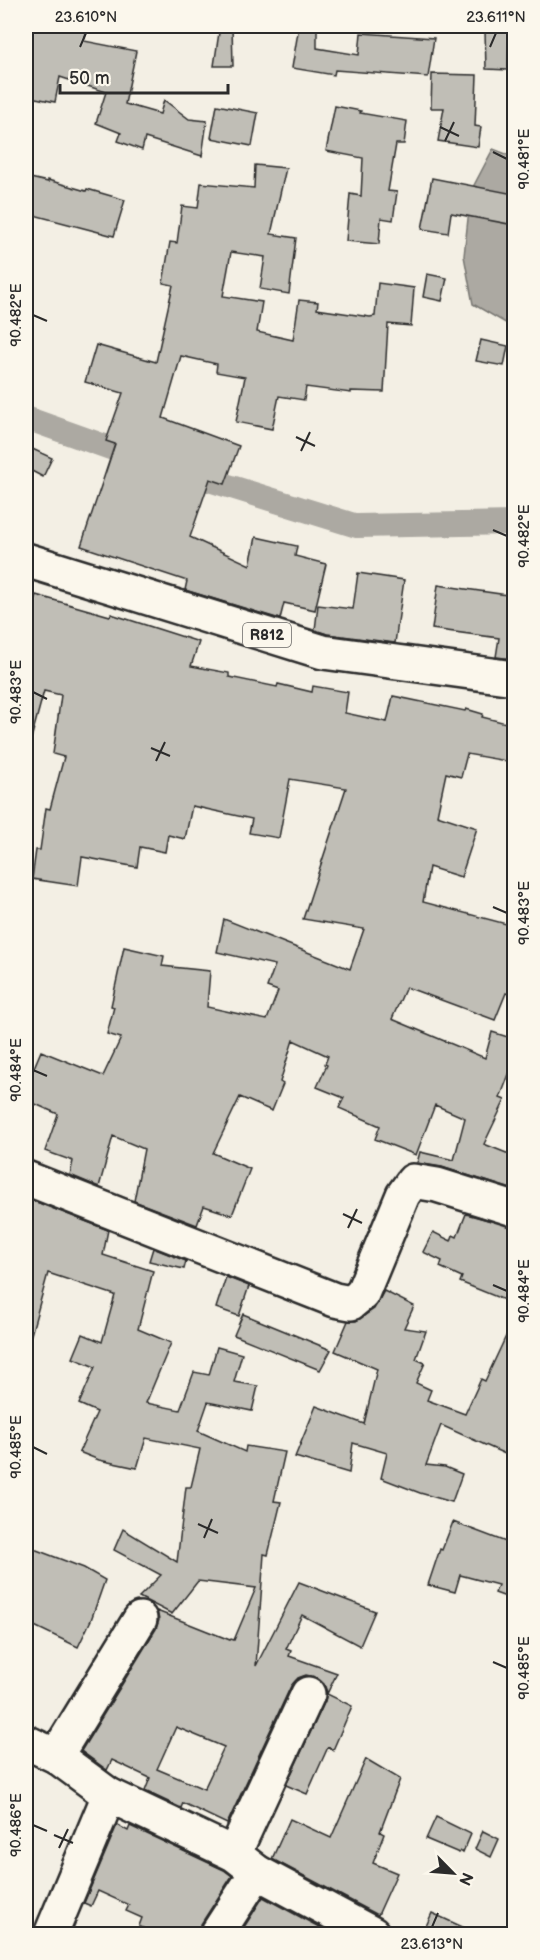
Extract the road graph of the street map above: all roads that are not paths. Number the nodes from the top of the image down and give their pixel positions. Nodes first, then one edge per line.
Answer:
1 (26, 560) edge
2 (514, 678) edge
3 (26, 1178) edge
4 (514, 1209) edge
5 (140, 1619) dead end
6 (308, 1694) dead end
7 (26, 1742) edge
8 (56, 1756) junction
9 (109, 1795) junction
10 (245, 1863) junction
11 (51, 1935) edge
12 (217, 1935) edge
13 (373, 1935) edge

1 - 2 street, R812
3 - 4 street
5 - 8 street
6 - 10 street
7 - 8 street
8 - 9 street
9 - 10 street
9 - 11 street
10 - 12 street
10 - 13 street

